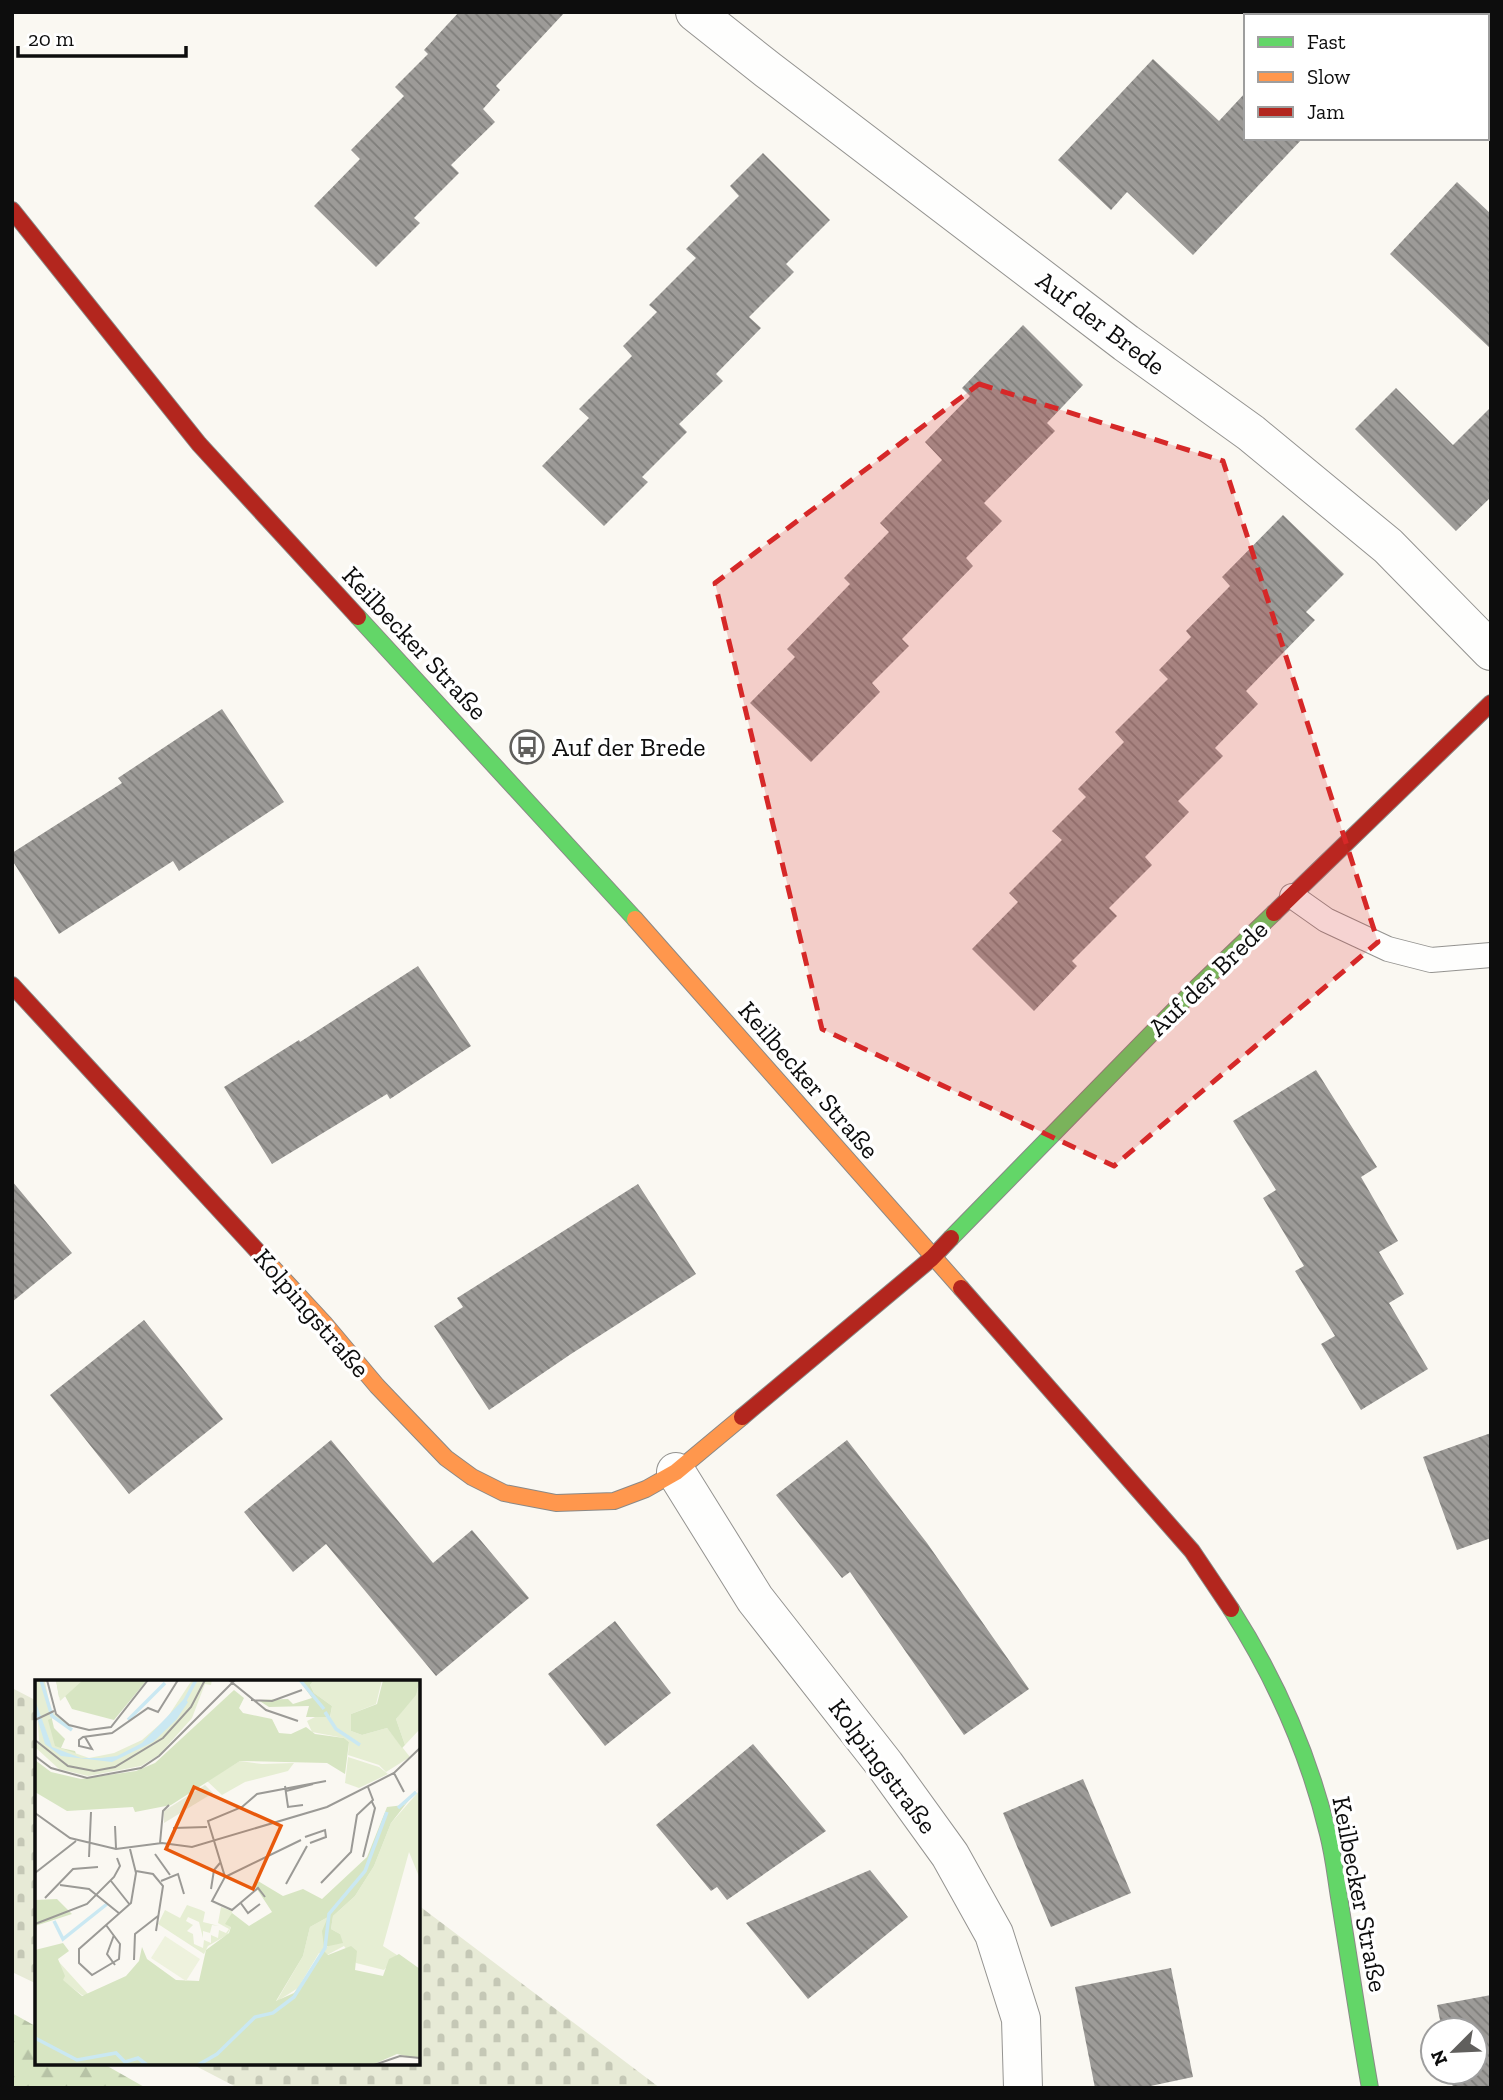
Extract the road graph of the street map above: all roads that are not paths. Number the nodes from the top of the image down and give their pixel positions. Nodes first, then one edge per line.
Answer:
1 (695, 12) edge
2 (12, 210) edge
3 (1491, 651) edge
4 (1491, 703) edge
5 (1292, 896) junction
6 (1491, 955) edge
7 (12, 985) edge
8 (932, 1258) junction
9 (676, 1472) junction
10 (1023, 2088) edge
11 (1370, 2088) edge

1 - 3 street, Auf der Brede
2 - 8 main road, Keilbecker Straße
4 - 5 main road, Auf der Brede
5 - 6 lane
5 - 8 main road, Auf der Brede
7 - 9 main road, Kolpingstraße
8 - 9 main road, Kolpingstraße
8 - 11 main road, Keilbecker Straße
9 - 10 street, Kolpingstraße

